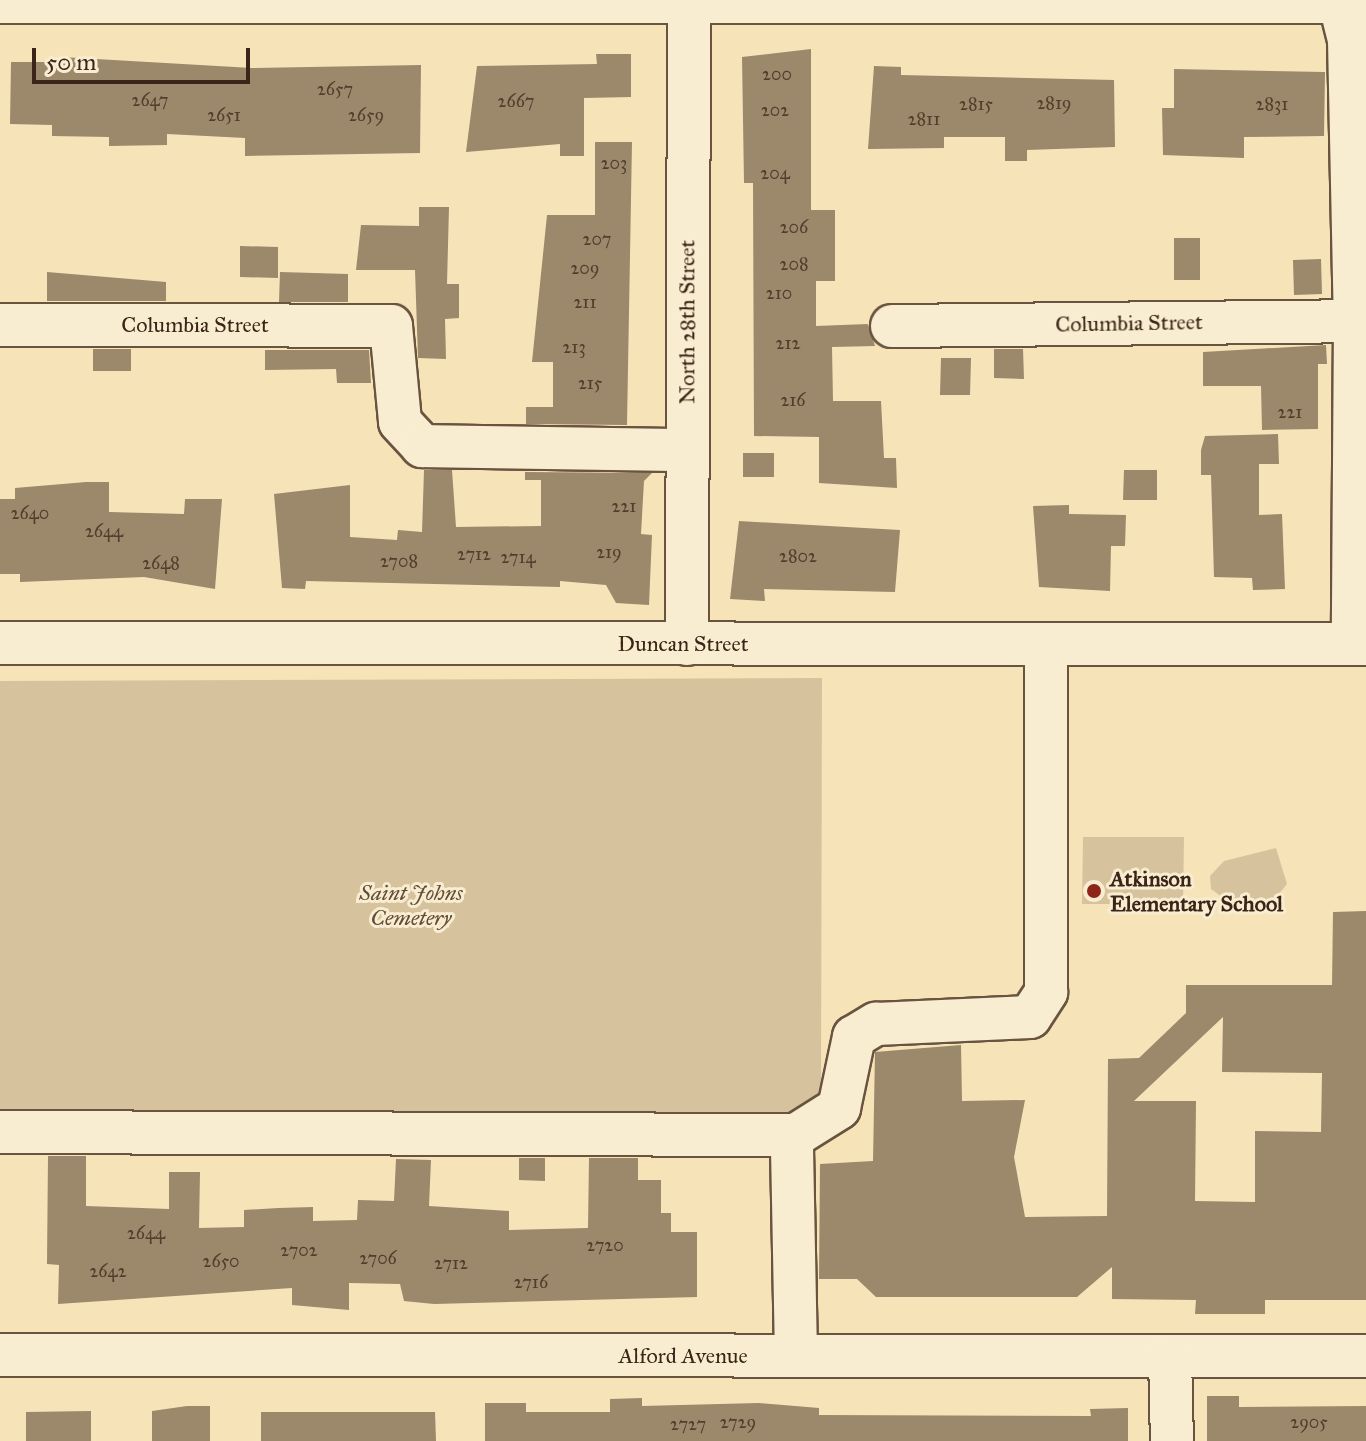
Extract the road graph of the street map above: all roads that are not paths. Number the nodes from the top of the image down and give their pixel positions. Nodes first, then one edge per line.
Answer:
1 (1348, 1) edge
2 (0, 2) edge
3 (689, 2) edge
4 (906, 2) edge
5 (1128, 2) edge
6 (1361, 321) edge
7 (0, 325) edge
8 (892, 326) dead end
9 (687, 450) junction
10 (0, 643) edge
11 (687, 644) junction
12 (1359, 644) edge
13 (1046, 645) junction
14 (0, 1132) edge
15 (796, 1135) junction
16 (0, 1355) edge
17 (796, 1356) junction
18 (1170, 1356) junction
19 (1366, 1356) edge
20 (1172, 1441) edge

1 - 5 street
1 - 6 street
2 - 3 street
3 - 4 street
3 - 9 street, North 28th Street
4 - 5 street
6 - 8 street, Columbia Street
6 - 12 street
7 - 9 street, Columbia Street
9 - 11 street, North 28th Street
10 - 11 street, Duncan Street
11 - 13 street, Duncan Street
12 - 13 street, Duncan Street
13 - 15 street
14 - 15 street
15 - 17 street
16 - 17 street, Alford Avenue
17 - 18 street, Alford Avenue
18 - 19 street, Alford Avenue
18 - 20 street

